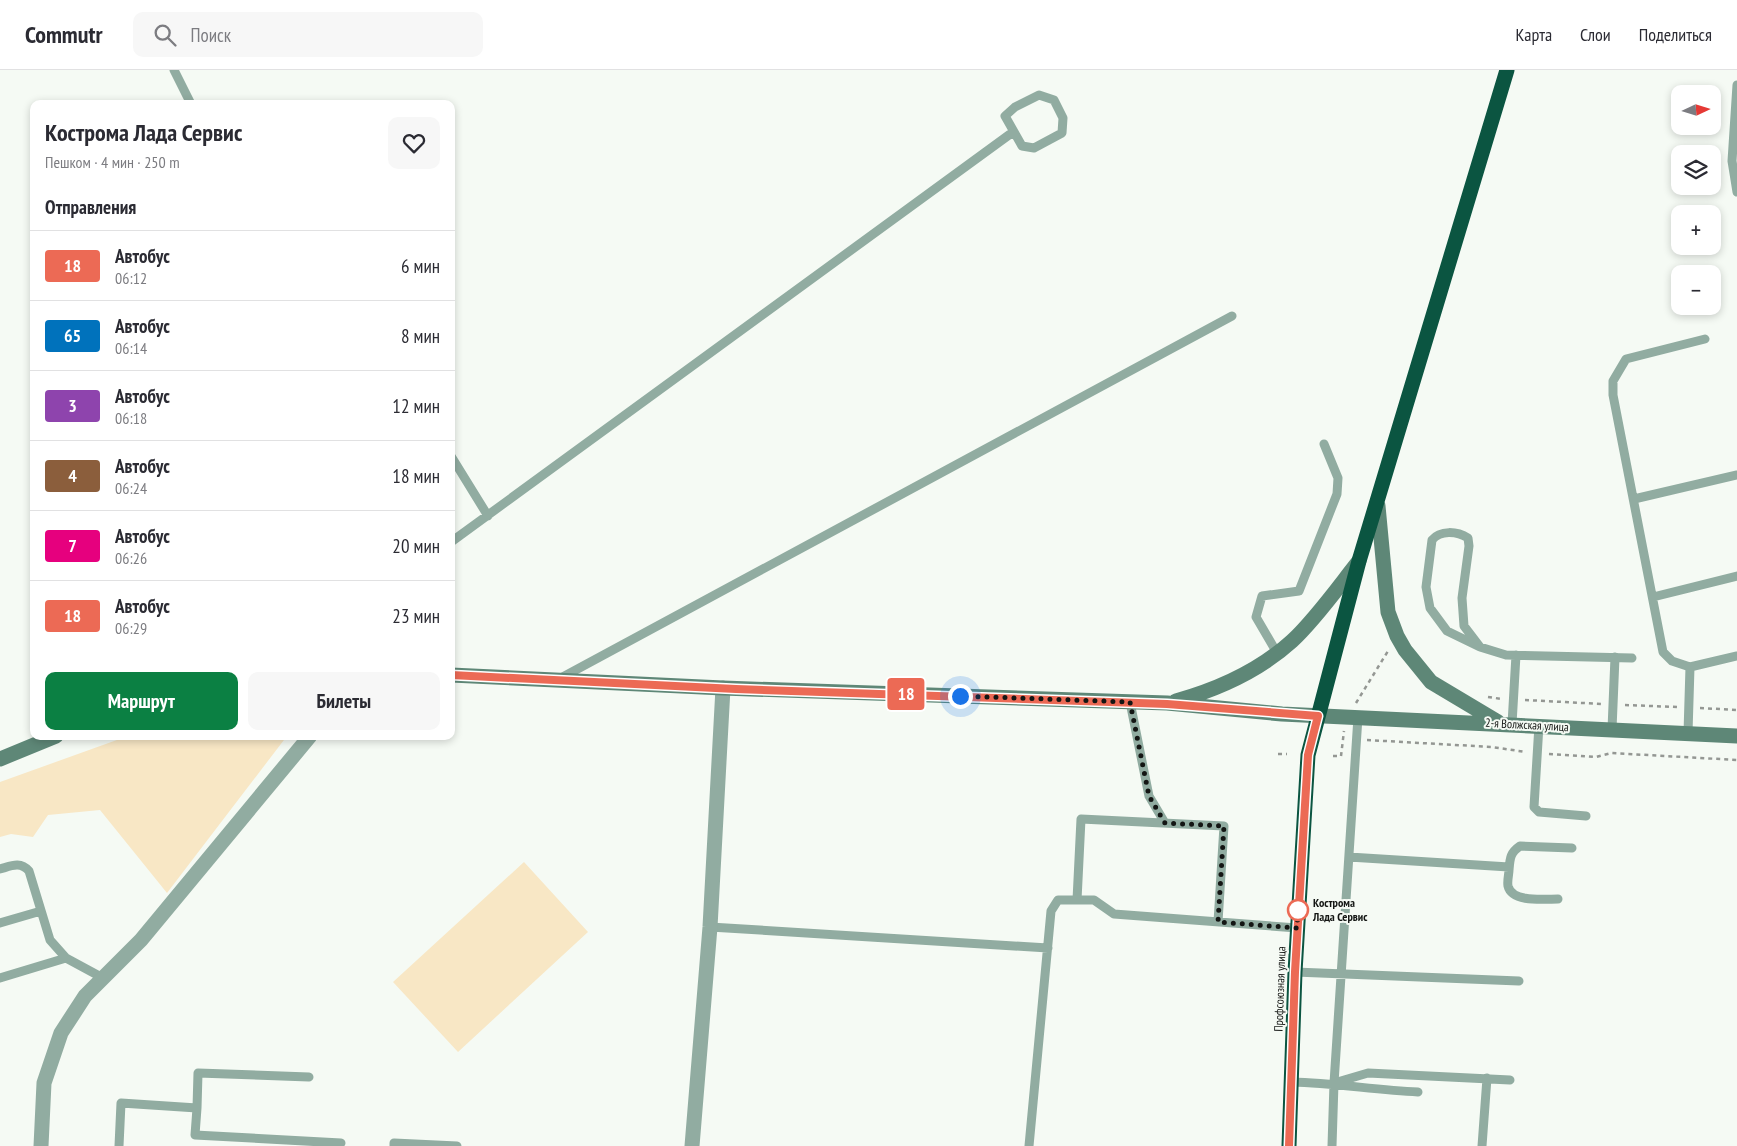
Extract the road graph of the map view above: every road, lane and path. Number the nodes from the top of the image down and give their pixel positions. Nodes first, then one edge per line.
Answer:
1 (174, 70) edge
2 (1507, 70) edge
3 (1737, 85) edge
4 (189, 100) edge
5 (1013, 132) junction
6 (1737, 192) edge
7 (1232, 316) dead end
8 (1706, 339) dead end
9 (1324, 444) dead end
10 (455, 462) edge
11 (1737, 475) edge
12 (1634, 499) junction
13 (1378, 506) junction
14 (488, 516) junction
15 (455, 539) edge
16 (1359, 561) junction
17 (1737, 576) edge
18 (1653, 597) junction
19 (1480, 647) junction
20 (1390, 648) dead end
21 (1277, 653) junction
22 (1516, 656) junction
23 (1737, 656) edge
24 (1615, 657) junction
25 (1632, 658) dead end
26 (1690, 667) junction
27 (455, 675) edge
28 (556, 680) junction
29 (723, 688) junction
30 (1486, 697) dead end
31 (1513, 701) junction
32 (1130, 702) junction
33 (1167, 704) junction
34 (1614, 705) junction
35 (1689, 708) junction
36 (1357, 710) junction
37 (1737, 710) edge
38 (1318, 716) junction
39 (1506, 723) junction
40 (1539, 725) junction
41 (1612, 729) junction
42 (1344, 730) dead end
43 (1688, 733) junction
44 (1737, 736) edge
45 (46, 740) edge
46 (307, 740) edge
47 (1278, 754) dead end
48 (1287, 754) dead end
49 (1333, 756) dead end
50 (0, 758) edge
51 (1586, 816) dead end
52 (1165, 823) junction
53 (1572, 848) dead end
54 (1349, 857) junction
55 (1509, 867) junction
56 (0, 869) edge
57 (1558, 899) dead end
58 (1077, 900) junction
59 (41, 910) junction
60 (1218, 922) junction
61 (0, 923) edge
62 (710, 927) junction
63 (1297, 928) junction
64 (1048, 948) junction
65 (66, 958) junction
66 (1295, 972) junction
67 (1341, 974) junction
68 (0, 978) edge
69 (103, 978) junction
70 (1519, 981) dead end
71 (309, 1077) dead end
72 (1487, 1078) junction
73 (1510, 1080) dead end
74 (1292, 1082) junction
75 (1334, 1083) junction
76 (1418, 1092) dead end
77 (197, 1108) junction
78 (341, 1143) dead end
79 (41, 1146) edge
80 (119, 1146) edge
81 (394, 1146) edge
82 (457, 1146) edge
83 (692, 1146) edge
84 (1029, 1146) edge
85 (1288, 1146) edge
86 (1332, 1146) edge
87 (1482, 1146) edge

1 - 4 lane
2 - 13 highway, Профсоюзная улица
3 - 6 lane
5 - 5 lane
5 - 14 lane
7 - 28 lane
8 - 12 lane
9 - 21 lane
10 - 14 lane
11 - 12 lane
12 - 18 lane
13 - 16 highway, Профсоюзная улица
13 - 39 street
14 - 15 lane
16 - 21 street
16 - 38 highway, Профсоюзная улица
17 - 18 lane
18 - 26 lane
19 - 19 lane
19 - 22 lane
20 - 36 path
21 - 33 street
22 - 24 lane
22 - 31 lane
23 - 26 lane
24 - 25 lane
24 - 34 lane
26 - 35 lane
27 - 28 street, 2-я Волжская улица
28 - 29 street, 2-я Волжская улица
29 - 32 street, 2-я Волжская улица
29 - 62 street
30 - 31 path
31 - 34 path
31 - 39 lane
32 - 33 street, 2-я Волжская улица
32 - 52 lane
33 - 38 street, 2-я Волжская улица
34 - 35 path
34 - 41 lane
35 - 37 path
35 - 43 lane
36 - 38 street, 2-я Волжская улица
36 - 39 street, 2-я Волжская улица
36 - 54 lane
38 - 63 highway, Профсоюзная улица
39 - 40 street, 2-я Волжская улица
40 - 41 street, 2-я Волжская улица
40 - 51 lane
41 - 43 street, 2-я Волжская улица
42 - 49 path
43 - 44 street, 2-я Волжская улица
45 - 50 street
46 - 69 street
47 - 48 path
52 - 58 lane
52 - 60 lane
53 - 55 lane
54 - 55 lane
54 - 67 lane
55 - 57 lane
56 - 59 lane
58 - 60 lane
58 - 64 lane
59 - 61 lane
59 - 65 lane
60 - 63 lane
62 - 64 lane
62 - 83 street
63 - 66 highway, Профсоюзная улица
64 - 84 lane
65 - 68 lane
65 - 69 lane
66 - 67 lane
66 - 74 highway, Профсоюзная улица
67 - 70 lane
67 - 75 lane
69 - 79 street
71 - 77 lane
72 - 73 lane
72 - 75 lane
72 - 87 lane
74 - 75 lane
74 - 85 highway, Профсоюзная улица
75 - 76 lane
75 - 86 lane
77 - 78 lane
77 - 80 lane
81 - 82 lane

